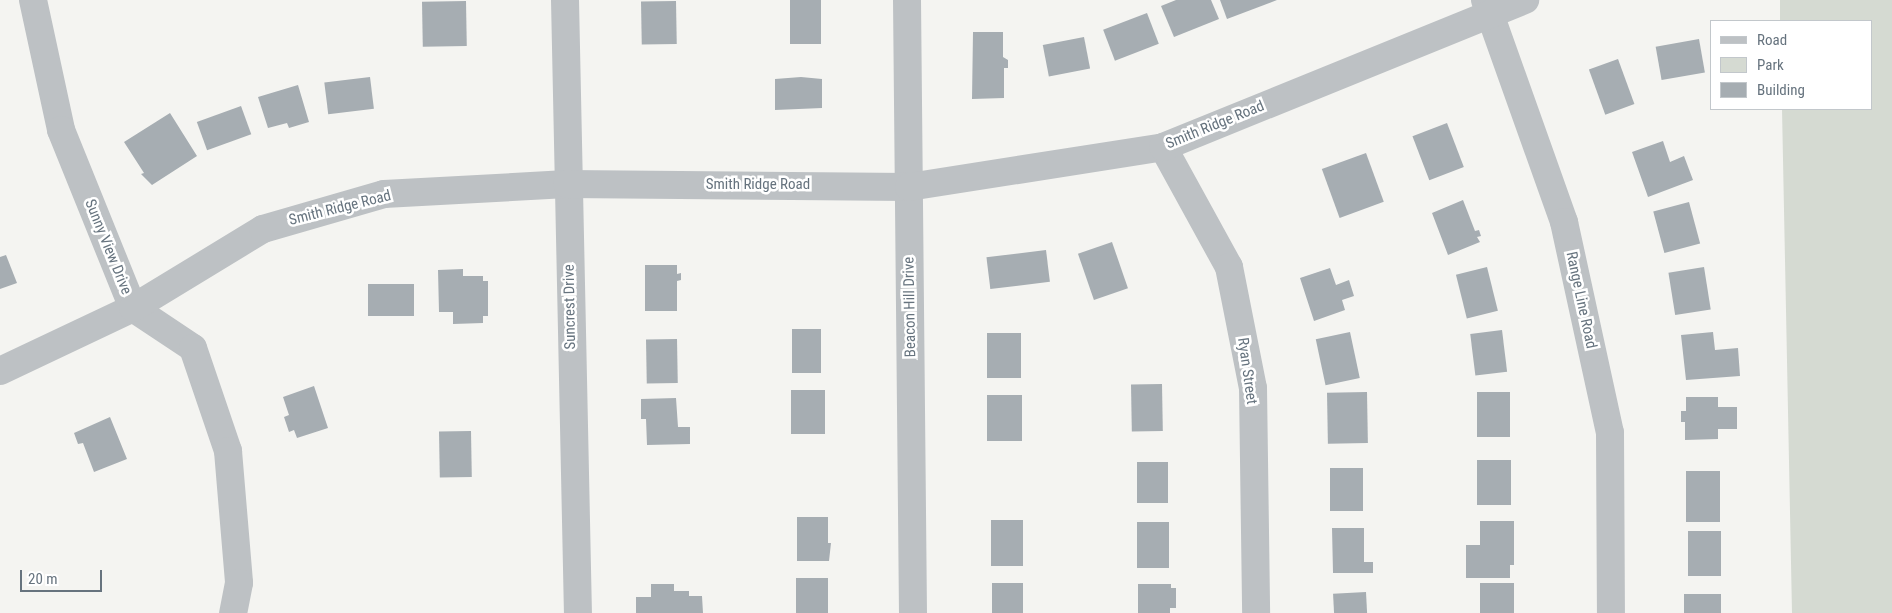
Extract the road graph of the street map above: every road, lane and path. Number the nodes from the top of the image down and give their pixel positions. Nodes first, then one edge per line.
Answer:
1 (33, 0) edge
2 (565, 0) edge
3 (907, 0) edge
4 (1526, 0) edge
5 (1487, 6) edge
6 (1163, 147) junction
7 (567, 184) junction
8 (909, 187) junction
9 (133, 308) junction
10 (0, 370) edge
11 (233, 613) edge
12 (578, 613) edge
13 (914, 613) edge
14 (1256, 613) edge
15 (1611, 613) edge

1 - 9 street, Sunny View Drive
2 - 7 street, Suncrest Drive
3 - 8 street, Beacon Hill Drive
4 - 5 street, Smith Ridge Road
5 - 6 street, Smith Ridge Road
5 - 15 street, Range Line Road
6 - 8 street, Smith Ridge Road
6 - 14 street, Ryan Street
7 - 8 street, Smith Ridge Road
7 - 9 street, Smith Ridge Road
7 - 12 street, Suncrest Drive
8 - 13 street, Beacon Hill Drive
9 - 10 street, Smith Ridge Road
9 - 11 street, Sunny View Drive

